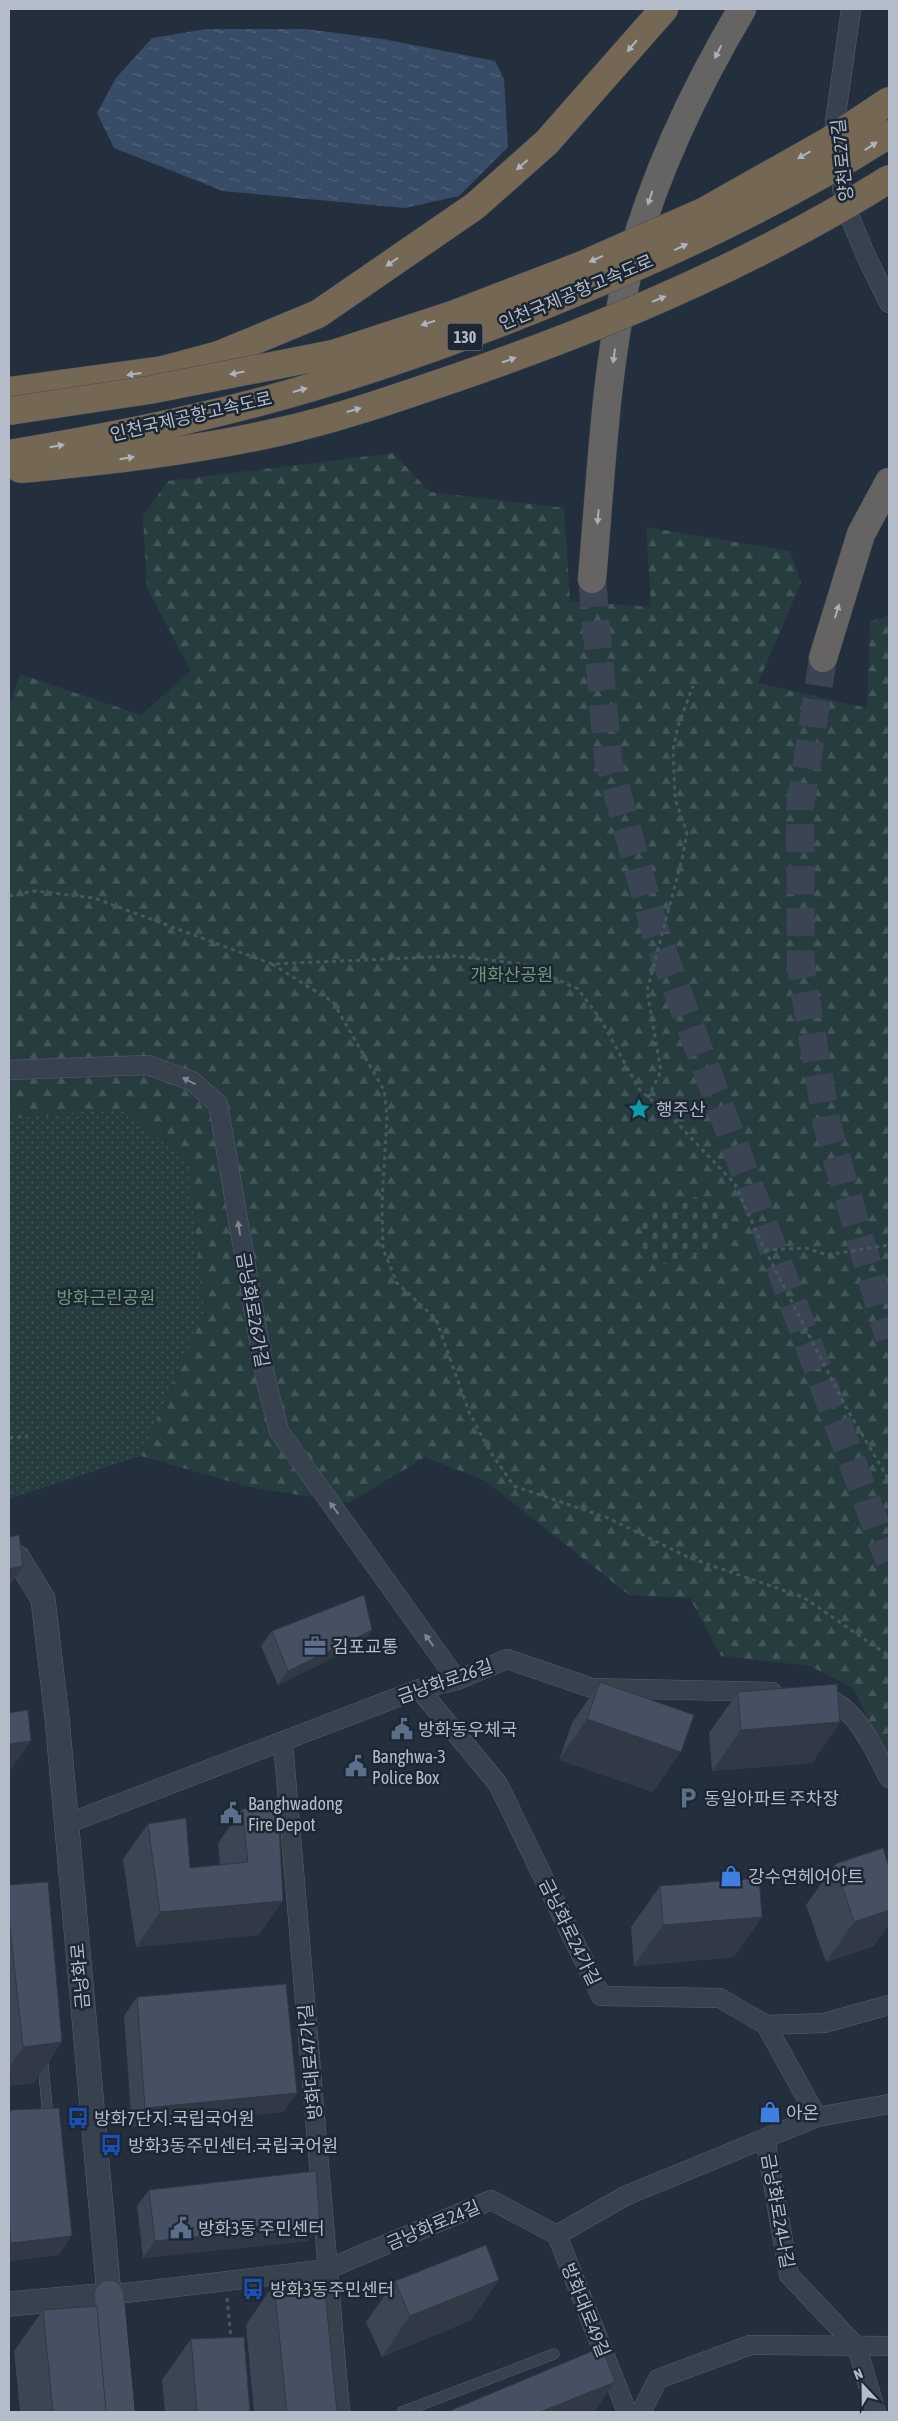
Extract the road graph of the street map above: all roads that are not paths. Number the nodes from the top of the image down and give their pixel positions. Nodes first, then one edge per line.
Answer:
1 (664, 9) edge
2 (742, 9) edge
3 (851, 9) edge
4 (889, 101) edge
5 (889, 134) edge
6 (889, 179) edge
7 (889, 303) edge
8 (9, 390) edge
9 (9, 411) edge
10 (9, 454) edge
11 (9, 470) edge
12 (889, 482) edge
13 (592, 579) tunnel mouth
14 (823, 658) tunnel mouth
15 (9, 1070) edge
16 (9, 1554) edge
17 (457, 1680) junction
18 (419, 1689) junction
19 (283, 1742) junction
20 (889, 1778) edge
21 (66, 1824) junction
22 (889, 2005) edge
23 (766, 2025) junction
24 (42, 2047) edge
25 (889, 2104) edge
26 (817, 2117) junction
27 (28, 2118) edge
28 (765, 2138) junction
29 (557, 2236) junction
30 (328, 2269) junction
31 (109, 2295) junction
32 (9, 2304) edge
33 (889, 2346) edge
34 (857, 2347) junction
35 (554, 2354) dead end
36 (120, 2412) edge
37 (340, 2412) edge
38 (402, 2412) edge
39 (627, 2412) edge
40 (641, 2412) edge
41 (876, 2412) edge

1 -> 8 highway
2 -> 13 highway
3 - 7 street, 양천로27길
4 -> 9 highway, 인천국제공항고속도로 / 130, bridge
10 -> 5 highway, 인천국제공항고속도로 / 130, bridge
11 -> 6 highway, bridge
14 -> 12 highway
17 -> 15 street, 금낭화로26가길
16 - 21 street, 금낭화로
17 - 18 street, 금낭화로26길
17 - 20 street, 금낭화로26길
18 - 19 street, 금낭화로26길
18 - 23 street, 금낭화로24가길
19 - 21 street, 금낭화로26길
19 - 30 street, 방화대로47가길
21 - 31 street, 금낭화로
22 - 23 street
23 - 26 street
24 - 27 lane
25 - 26 street
26 - 28 street
28 - 29 street
28 - 34 street, 금낭화로24나길
29 - 30 street, 금낭화로24길
29 - 39 street, 방화대로49길
30 - 31 street, 금낭화로24길
30 - 37 street, 방화대로47가길
31 - 32 street
31 - 36 main road, 금낭화로
33 - 34 street
34 - 40 street
34 - 41 street, 금낭화로24나길
35 - 38 lane

